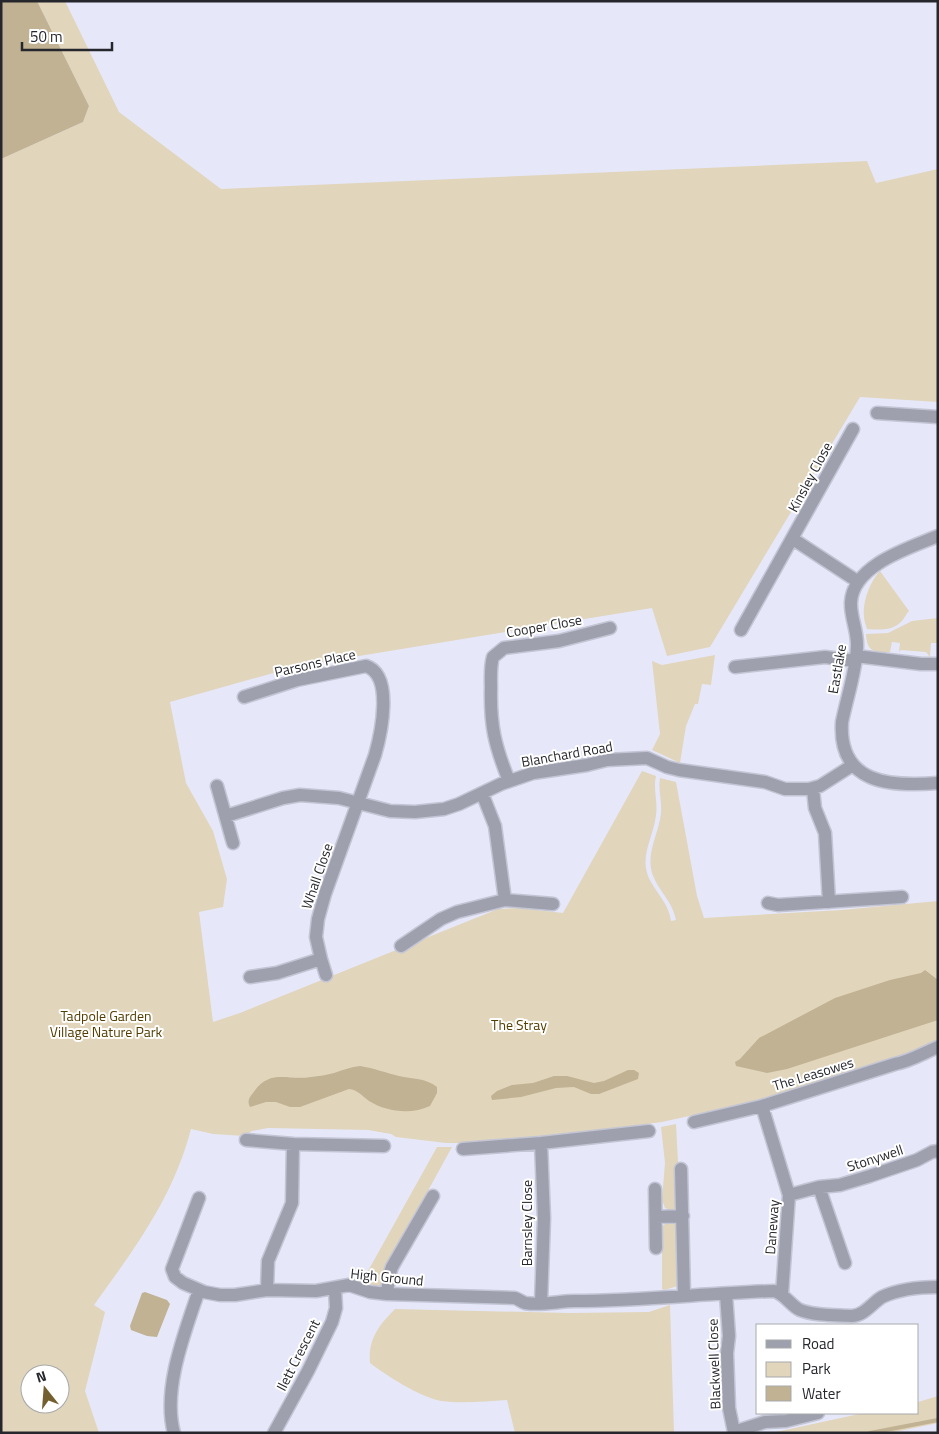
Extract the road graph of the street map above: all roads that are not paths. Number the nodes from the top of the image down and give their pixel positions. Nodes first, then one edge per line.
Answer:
1 (877, 413) dead end
2 (938, 418) edge
3 (853, 429) dead end
4 (938, 536) edge
5 (793, 539) junction
6 (857, 581) junction
7 (610, 628) dead end
8 (741, 630) dead end
9 (856, 658) junction
10 (938, 664) edge
11 (735, 667) dead end
12 (244, 697) dead end
13 (853, 764) junction
14 (509, 781) junction
15 (938, 783) edge
16 (217, 786) dead end
17 (813, 789) junction
18 (482, 793) junction
19 (358, 803) junction
20 (226, 816) junction
21 (233, 842) dead end
22 (902, 897) dead end
23 (504, 900) junction
24 (829, 902) junction
25 (768, 903) dead end
26 (553, 904) dead end
27 (401, 946) dead end
28 (321, 959) junction
29 (326, 975) dead end
30 (250, 977) dead end
31 (938, 1047) edge
32 (762, 1106) junction
33 (694, 1122) dead end
34 (649, 1131) dead end
35 (246, 1140) dead end
36 (293, 1144) junction
37 (541, 1144) junction
38 (384, 1146) dead end
39 (463, 1149) dead end
40 (938, 1151) edge
41 (681, 1170) dead end
42 (819, 1187) junction
43 (655, 1189) dead end
44 (789, 1195) junction
45 (433, 1196) dead end
46 (199, 1198) dead end
47 (683, 1216) junction
48 (656, 1217) junction
49 (656, 1248) dead end
50 (845, 1263) dead end
51 (938, 1287) edge
52 (335, 1289) junction
53 (199, 1290) junction
54 (267, 1290) junction
55 (387, 1294) junction
56 (726, 1294) junction
57 (782, 1294) junction
58 (684, 1295) junction
59 (541, 1303) junction
60 (814, 1414) edge
61 (733, 1432) edge
62 (174, 1433) edge
63 (274, 1433) edge

1 - 2 street
3 - 5 street, Kinsley Close
4 - 6 street
5 - 6 street
5 - 8 street, Kinsley Close
6 - 9 street, Eastlake
7 - 14 street, Cooper Close
9 - 10 street
9 - 11 street
9 - 13 street, Eastlake
12 - 19 street, Parsons Place
13 - 15 street
13 - 17 street
14 - 17 street, Blanchard Road
14 - 18 street, Blanchard Road
16 - 20 street
17 - 24 street
18 - 19 street, Blanchard Road
18 - 23 street
19 - 20 street, Blanchard Road
19 - 28 street, Whall Close
20 - 21 street
22 - 24 street
23 - 26 street
23 - 27 street
24 - 25 street
28 - 29 street, Whall Close
28 - 30 street
31 - 32 street, The Leasowes
32 - 33 street, The Leasowes
32 - 44 street, Daneway
34 - 37 street
35 - 36 street
36 - 38 street
36 - 54 street
37 - 39 street
37 - 59 street, Barnsley Close
40 - 42 street, Stonywell
41 - 47 street
42 - 44 street, Stonywell
42 - 50 street
43 - 48 street
44 - 57 street, Daneway
45 - 55 street
46 - 53 street, High Ground
47 - 48 street
47 - 58 street
48 - 49 street
51 - 57 street
52 - 54 street, High Ground
52 - 55 street, High Ground
52 - 63 street, Ilett Crescent
53 - 54 street, High Ground
53 - 62 street
55 - 59 street, High Ground
56 - 57 street, High Ground
56 - 58 street, High Ground
56 - 61 street, Blackwell Close
58 - 59 street, High Ground
60 - 61 street, Blackwell Close

